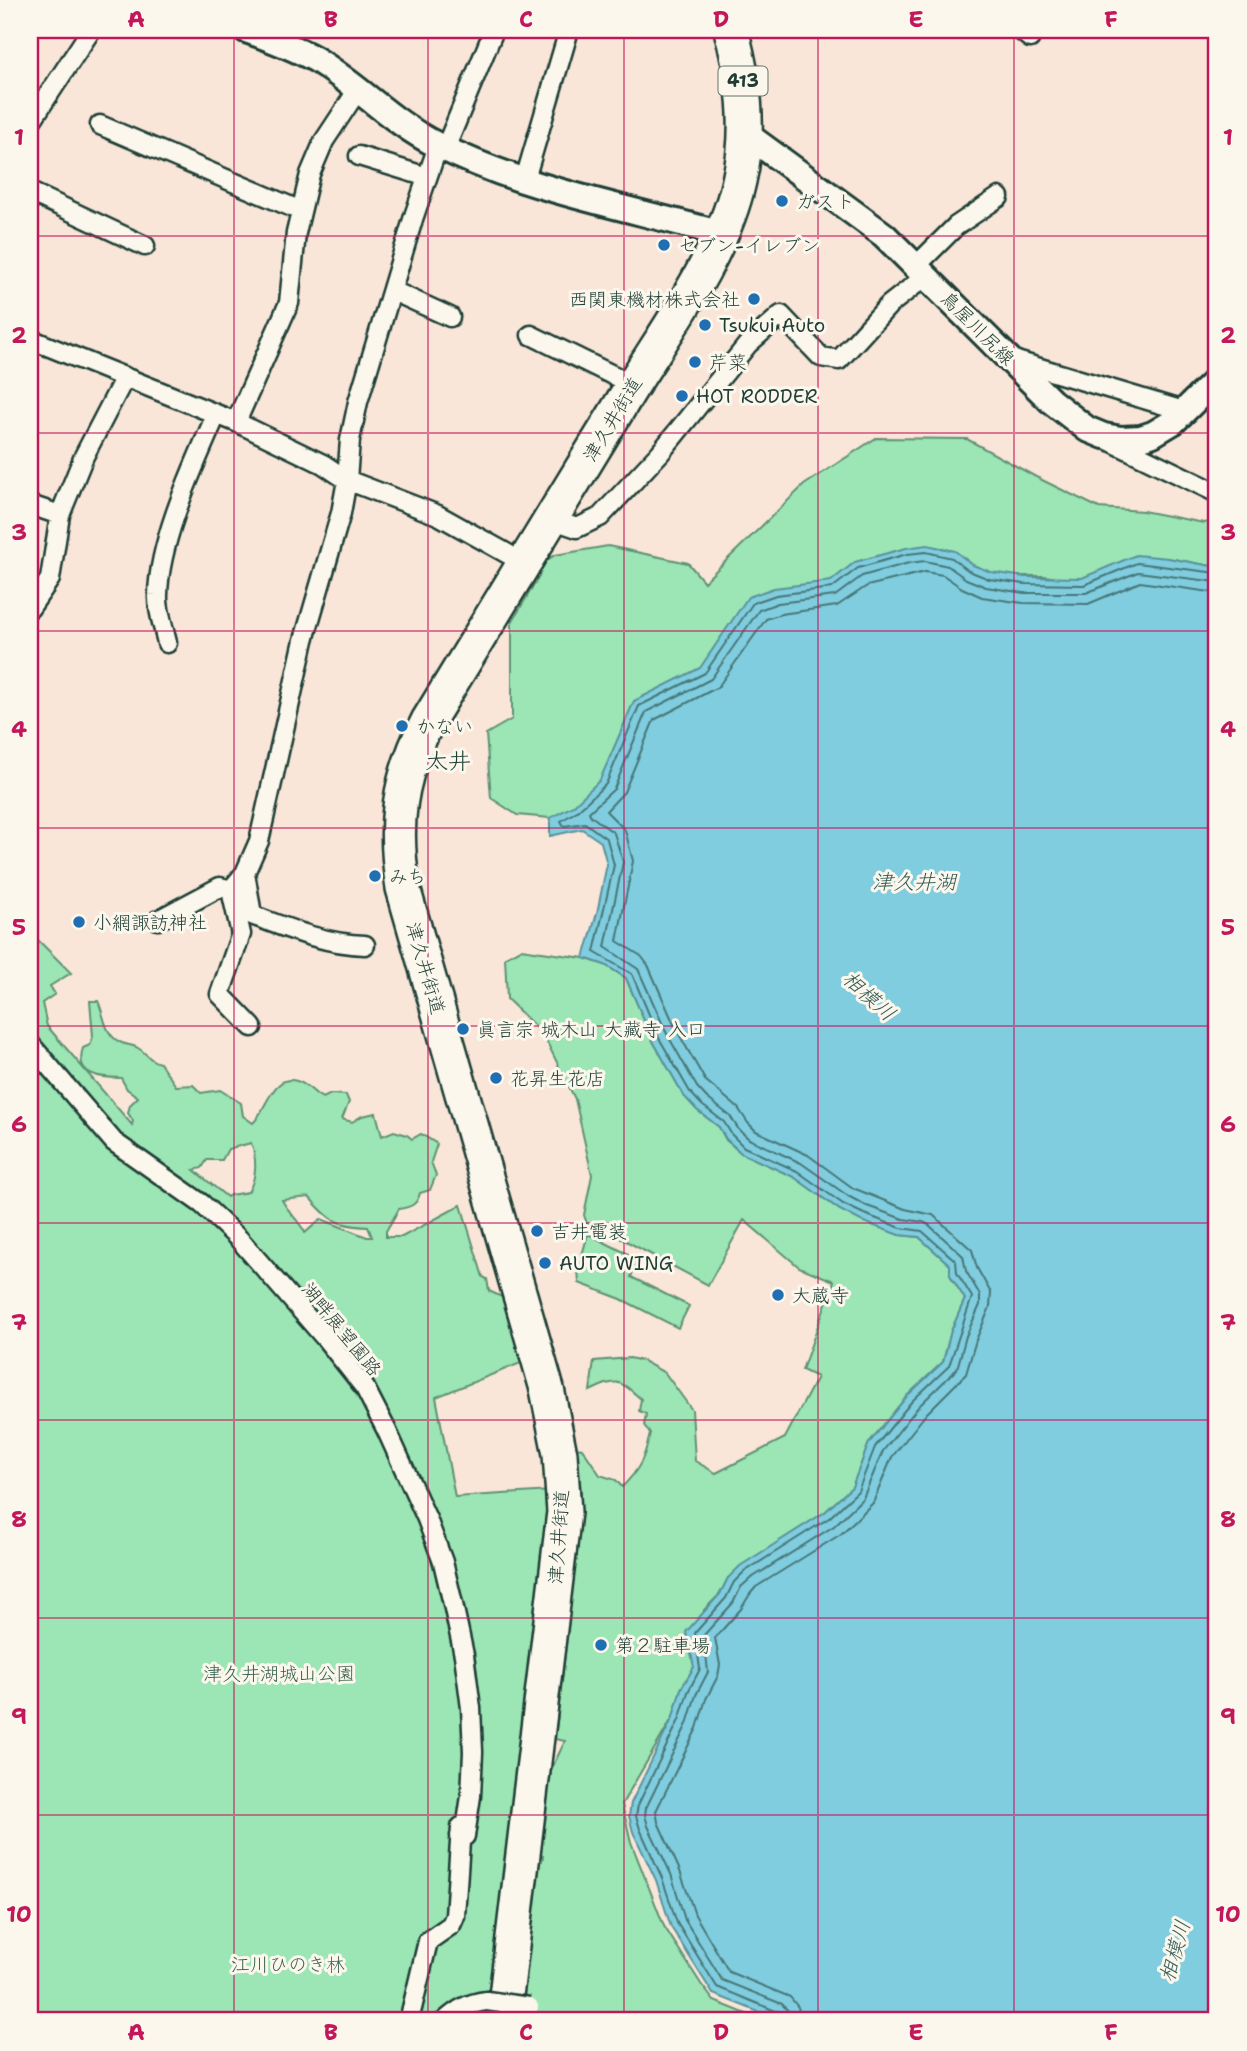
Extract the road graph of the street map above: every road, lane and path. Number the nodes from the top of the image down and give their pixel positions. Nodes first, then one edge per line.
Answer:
1 (91, 30) edge
2 (246, 30) edge
3 (494, 30) edge
4 (569, 30) edge
5 (732, 30) edge
6 (292, 38) edge
7 (357, 91) junction
8 (30, 123) edge
9 (100, 125) dead end
10 (746, 134) junction
11 (441, 147) junction
12 (359, 156) dead end
13 (427, 177) junction
14 (525, 179) junction
15 (30, 192) edge
16 (999, 197) dead end
17 (301, 211) junction
18 (722, 234) junction
19 (145, 246) dead end
20 (921, 271) junction
21 (393, 290) junction
22 (450, 317) dead end
23 (531, 335) dead end
24 (30, 339) edge
25 (1008, 358) junction
26 (125, 377) junction
27 (1217, 379) edge
28 (633, 385) junction
29 (1184, 411) junction
30 (216, 415) junction
31 (236, 422) junction
32 (1095, 432) junction
33 (347, 480) junction
34 (1217, 493) edge
35 (30, 505) edge
36 (60, 515) junction
37 (551, 519) junction
38 (524, 563) junction
39 (30, 608) edge
40 (167, 643) dead end
41 (245, 873) junction
42 (231, 890) junction
43 (158, 920) dead end
44 (365, 945) dead end
45 (251, 1027) dead end
46 (30, 1044) edge
47 (515, 2009) edge
48 (409, 2021) edge
49 (445, 2021) edge

1 - 8 street
2 - 6 main road
3 - 11 street
4 - 14 street
5 - 10 highway, 津久井街道 / 413
6 - 7 main road
7 - 11 main road
7 - 17 street
9 - 17 street
10 - 18 highway, 津久井街道 / 413
10 - 20 main road, 鳥屋川尻線
11 - 13 street
11 - 14 main road
12 - 13 street
13 - 21 street
14 - 18 main road
15 - 19 street
16 - 20 street
17 - 31 street
18 - 28 highway, 津久井街道 / 413
20 - 25 main road, 鳥屋川尻線
20 - 37 street
21 - 22 street
21 - 33 street
23 - 28 street
24 - 26 street
25 - 29 street
25 - 32 main road, 鳥屋川尻線
26 - 30 street
26 - 36 street
27 - 29 main road, 鳥屋川尻線
28 - 37 highway, 津久井街道 / 413
29 - 32 main road, 鳥屋川尻線
30 - 31 street
30 - 40 street
31 - 33 street
32 - 34 street
33 - 38 street
33 - 41 street
35 - 36 street
36 - 39 street
37 - 38 highway, 津久井街道 / 413
38 - 47 highway, 津久井街道 / 413
41 - 42 street
41 - 44 street
42 - 43 street
42 - 45 street
46 - 48 street, 湖畔展望園路
47 - 49 street

